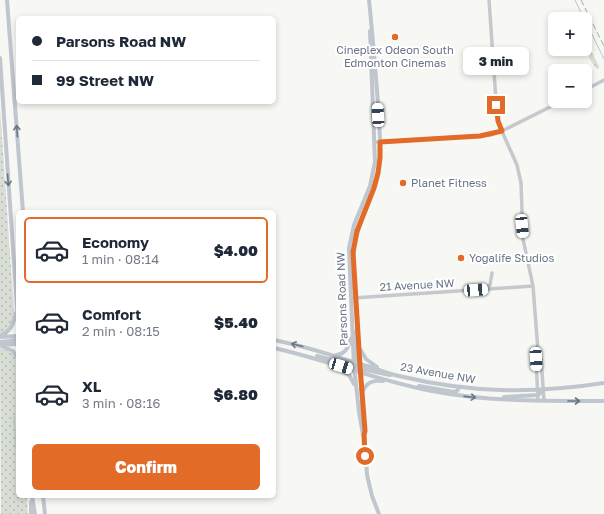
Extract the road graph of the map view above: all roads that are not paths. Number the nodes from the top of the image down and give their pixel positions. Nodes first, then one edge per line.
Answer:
1 (8, 0) edge
2 (370, 0) edge
3 (488, 0) edge
4 (0, 58) edge
5 (604, 80) edge
6 (592, 86) edge
7 (548, 108) edge
8 (502, 131) junction
9 (378, 142) junction
10 (23, 210) edge
11 (492, 273) dead end
12 (15, 275) junction
13 (16, 281) edge
14 (533, 286) junction
15 (476, 290) junction
16 (16, 292) edge
17 (350, 298) junction
18 (356, 298) junction
19 (16, 312) edge
20 (351, 314) junction
21 (352, 333) junction
22 (358, 335) junction
23 (0, 336) edge
24 (16, 336) edge
25 (16, 340) edge
26 (276, 341) edge
27 (0, 344) edge
28 (16, 344) edge
29 (276, 348) edge
30 (538, 351) junction
31 (297, 353) junction
32 (332, 355) junction
33 (16, 356) edge
34 (357, 367) junction
35 (389, 373) junction
36 (398, 376) junction
37 (604, 383) edge
38 (406, 386) junction
39 (459, 388) junction
40 (544, 390) junction
41 (538, 393) junction
42 (357, 398) junction
43 (483, 398) junction
44 (538, 400) junction
45 (544, 400) junction
46 (604, 401) edge
47 (363, 402) junction
48 (363, 409) junction
49 (364, 435) junction
50 (31, 498) edge
51 (31, 498) edge
52 (43, 498) edge
53 (32, 514) edge
54 (35, 514) edge
55 (45, 514) edge
56 (380, 514) edge

10 -> 1 main road
2 - 9 main road, Parsons Road NW
3 - 8 street
4 -> 12 main road
5 - 6 street
7 - 8 street
8 - 9 street
8 - 14 street
9 - 17 main road, Parsons Road NW
9 - 18 main road, Parsons Road NW
11 - 15 street
12 - 13 main road
12 - 16 main road
14 - 15 street, 21 Avenue NW
14 - 30 street
15 - 18 street, 21 Avenue NW
17 - 18 street, 21 Avenue NW
17 - 20 main road, Parsons Road NW
18 - 22 main road, Parsons Road NW
19 - 23 main road
20 - 21 main road, Parsons Road NW
20 - 34 main road
21 - 32 main road
21 - 34 main road, Parsons Road NW
22 - 34 main road, Parsons Road NW
22 - 35 main road
23 - 24 main road
25 - 27 main road
32 -> 26 main road, 23 Avenue NW
27 - 28 main road
27 - 33 main road
29 - 31 main road
30 - 40 street
30 - 41 street
31 - 34 main road
31 - 42 main road
32 - 34 main road, 23 Avenue NW
34 - 35 main road, 23 Avenue NW
34 - 36 main road
34 - 38 main road, 23 Avenue NW
34 - 42 main road, Parsons Road NW
34 - 47 main road, Parsons Road NW
34 - 48 main road
35 - 36 main road, 23 Avenue NW
36 - 39 main road, 23 Avenue NW
37 - 40 main road
38 - 39 main road
38 -> 43 main road, 23 Avenue NW
38 - 47 main road
39 - 41 main road, 23 Avenue NW
40 - 41 main road
40 - 45 street
41 - 43 main road
41 - 44 street
42 - 49 main road, Parsons Road NW
43 - 44 main road, 23 Avenue NW
44 - 45 main road, 23 Avenue NW
45 -> 46 main road, 23 Avenue NW
47 - 48 main road, Parsons Road NW
48 - 49 main road, Parsons Road NW
49 - 56 main road, Parsons Road NW
50 - 53 main road
51 - 54 main road
52 - 55 main road

